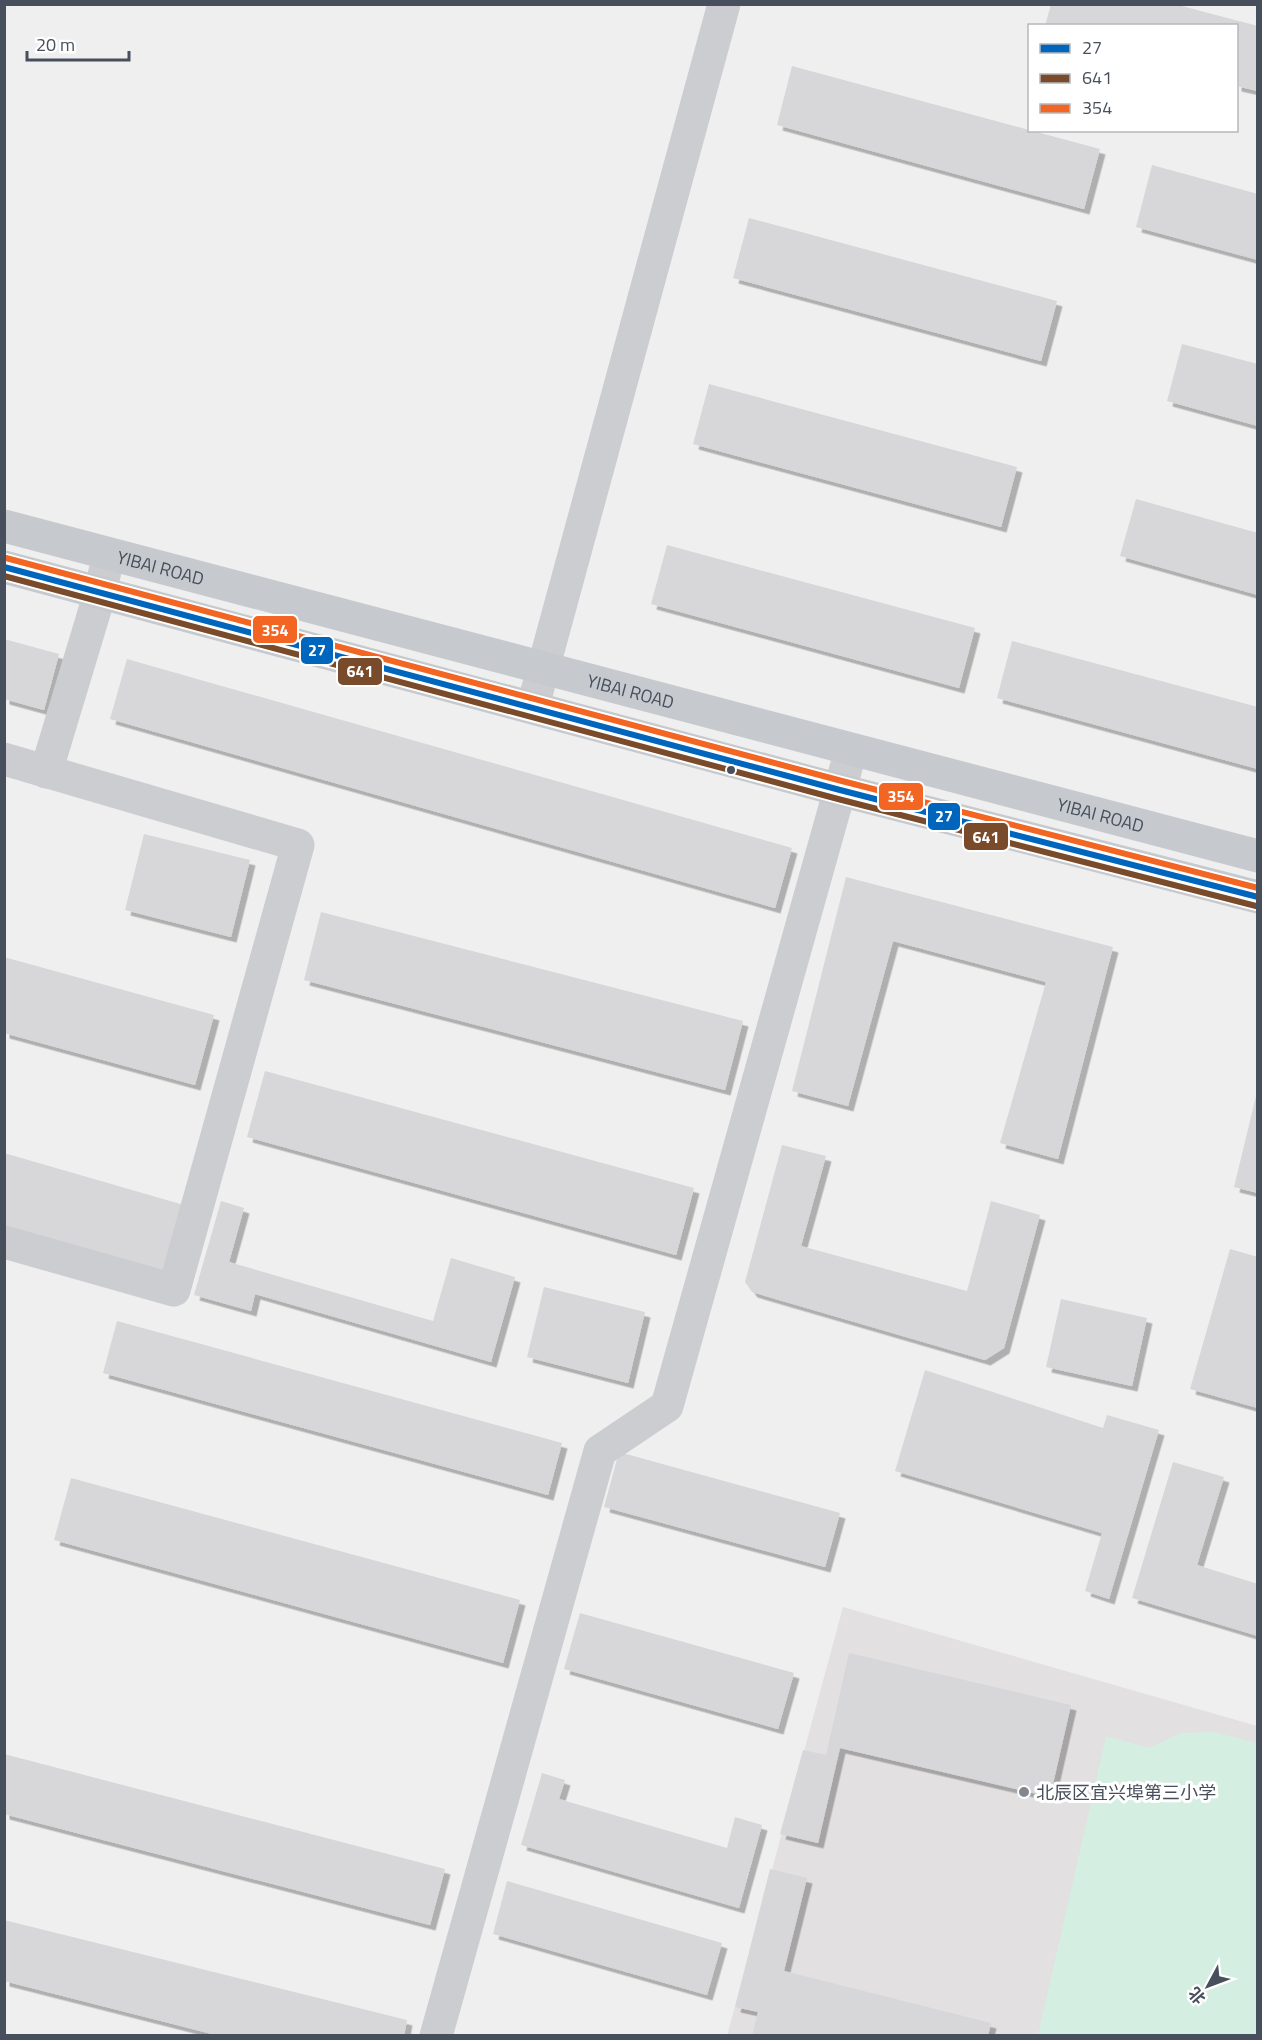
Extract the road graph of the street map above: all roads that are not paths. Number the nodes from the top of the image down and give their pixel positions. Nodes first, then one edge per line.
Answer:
1 (724, 4) edge
2 (4, 526) edge
3 (109, 554) junction
4 (4, 567) edge
5 (100, 593) junction
6 (544, 669) junction
7 (533, 706) junction
8 (851, 750) junction
9 (4, 759) edge
10 (46, 772) junction
11 (840, 790) junction
12 (1257, 856) edge
13 (1257, 897) edge
14 (4, 1242) edge
15 (436, 2036) edge

1 - 6 street
2 - 3 main road, YIBAI ROAD
3 - 5 street
3 - 6 main road, YIBAI ROAD
4 - 5 main road
5 - 7 main road
5 - 10 street
6 - 7 street
6 - 8 main road, YIBAI ROAD
7 - 11 main road
8 - 11 street
8 - 12 main road, YIBAI ROAD
9 - 10 street
10 - 14 street
11 - 13 main road
11 - 15 street

